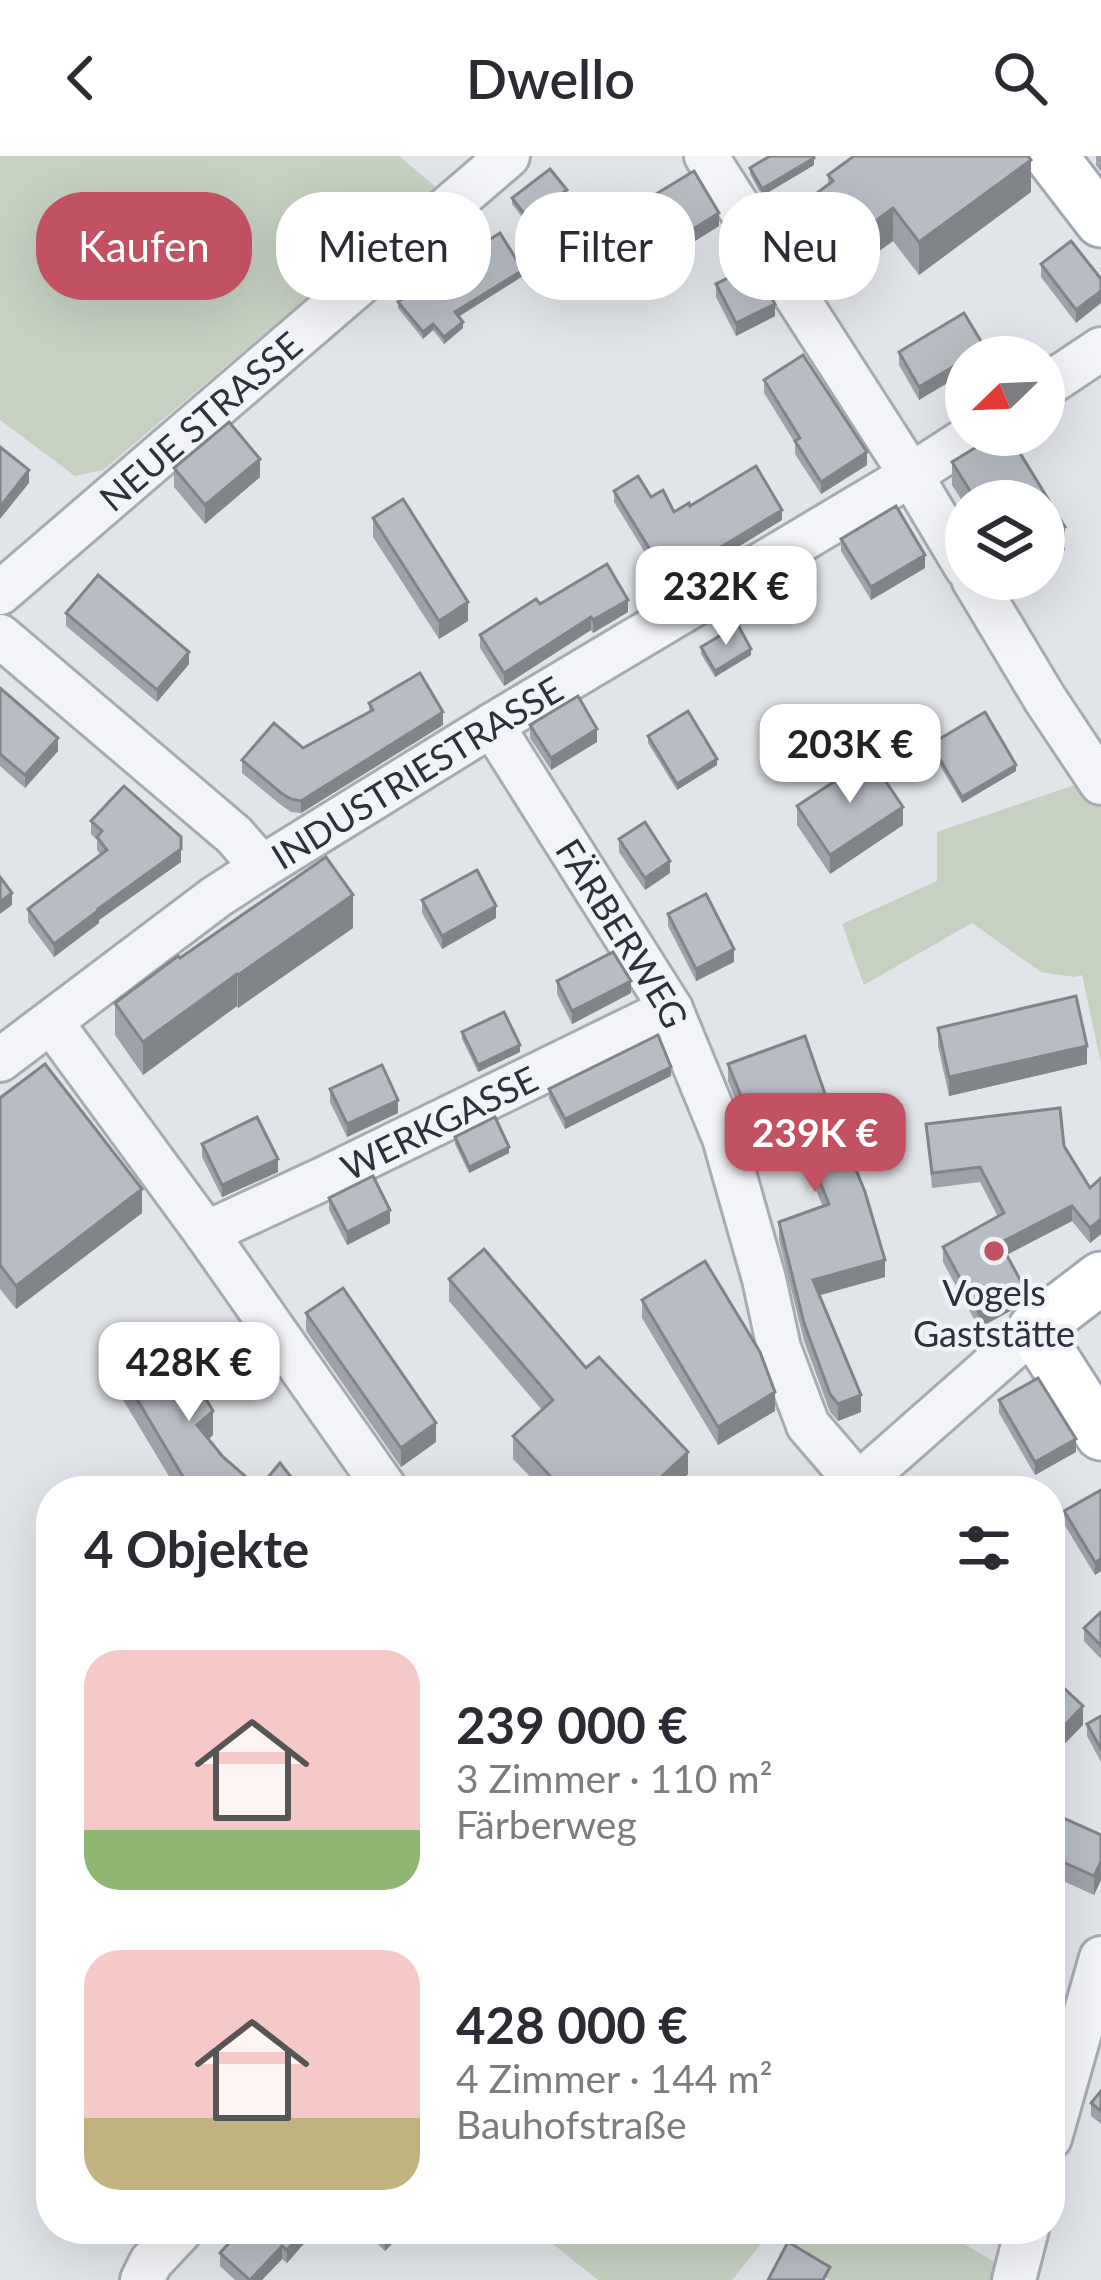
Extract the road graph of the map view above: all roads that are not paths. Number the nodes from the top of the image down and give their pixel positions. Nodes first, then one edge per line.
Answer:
1 (508, 156) edge
2 (706, 156) edge
3 (1051, 156) edge
4 (1101, 220) edge
5 (1101, 349) edge
6 (1065, 374) edge
7 (945, 453) edge
8 (911, 475) junction
9 (945, 532) edge
10 (0, 593) edge
11 (986, 600) edge
12 (0, 636) edge
13 (492, 725) junction
14 (1101, 783) edge
15 (262, 866) junction
16 (671, 1009) junction
17 (52, 1023) junction
18 (0, 1060) edge
19 (206, 1233) junction
20 (1101, 1278) edge
21 (1034, 1329) junction
22 (1101, 1434) edge
23 (376, 1476) edge
24 (845, 1476) edge
25 (866, 1476) edge
26 (1101, 1958) edge
27 (1065, 2085) edge
28 (168, 2244) edge
29 (1023, 2244) edge
30 (142, 2280) edge
31 (1014, 2280) edge

1 - 10 street, NEUE STRASSE
2 - 8 street
3 - 4 main road
5 - 6 street
7 - 8 street, INDUSTRIESTRASSE
8 - 9 street
8 - 13 street, INDUSTRIESTRASSE
11 - 14 street
12 - 15 street
13 - 15 street, INDUSTRIESTRASSE
13 - 16 street, FÄRBERWEG
15 - 17 street, INDUSTRIESTRASSE
16 - 19 street, WERKGASSE
16 - 24 street, FÄRBERWEG
17 - 18 street, INDUSTRIESTRASSE
17 - 19 street
19 - 23 street
20 - 21 main road
21 - 22 main road
21 - 25 street
26 - 27 street
28 - 30 street
29 - 31 street

